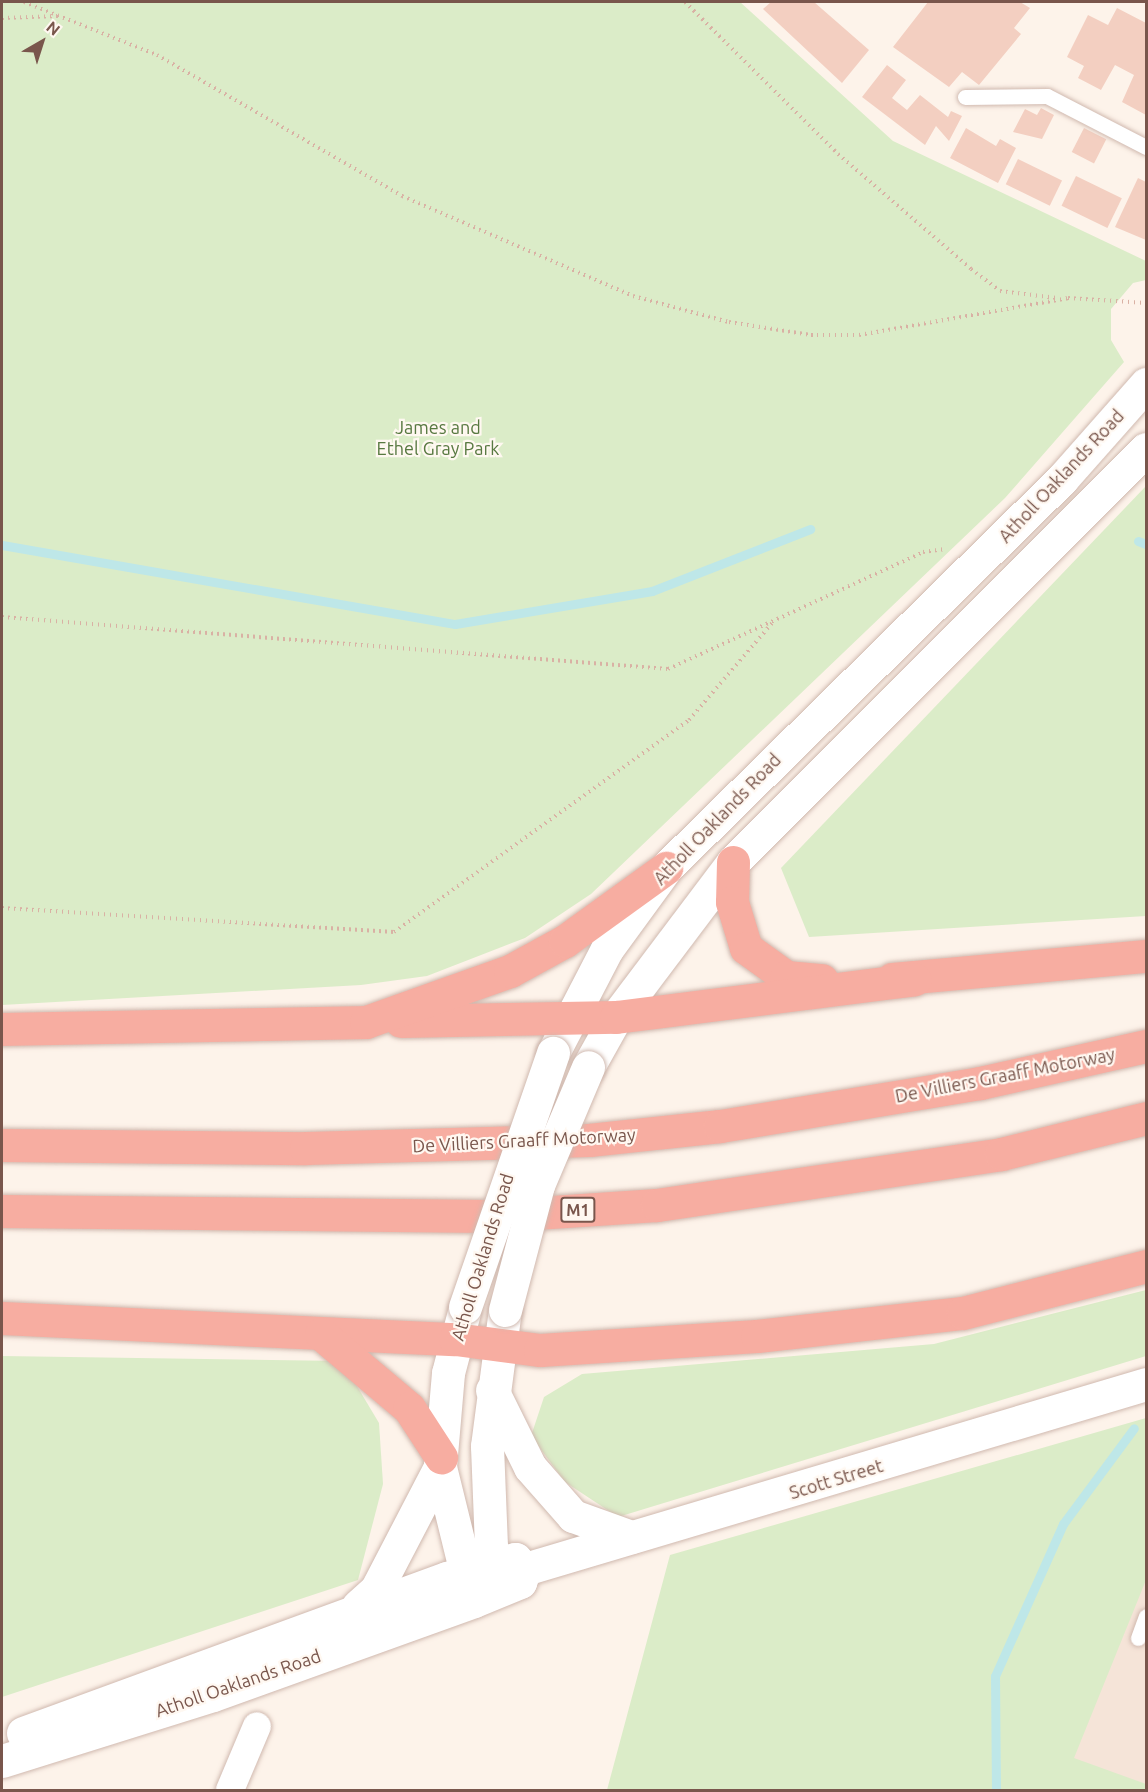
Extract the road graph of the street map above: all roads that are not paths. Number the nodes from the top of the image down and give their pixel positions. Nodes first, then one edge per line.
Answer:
1 (965, 97) dead end
2 (1146, 147) edge
3 (1146, 384) edge
4 (1146, 448) edge
5 (733, 862) junction
6 (666, 868) junction
7 (1146, 956) edge
8 (915, 979) junction
9 (616, 1017) junction
10 (569, 1018) junction
11 (366, 1022) junction
12 (2, 1029) edge
13 (1146, 1046) edge
14 (1146, 1118) edge
15 (2, 1145) edge
16 (2, 1211) edge
17 (1146, 1266) edge
18 (2, 1318) edge
19 (321, 1334) junction
20 (455, 1339) junction
21 (498, 1346) junction
22 (1146, 1384) edge
23 (492, 1390) junction
24 (440, 1462) junction
25 (631, 1537) junction
26 (492, 1579) junction
27 (357, 1608) junction
28 (1146, 1616) edge
29 (1138, 1638) dead end
30 (257, 1726) dead end
31 (2, 1740) edge
32 (2, 1761) edge
33 (230, 1791) edge

1 - 2 lane
3 - 6 street, Atholl Oaklands Road
4 - 5 street, Atholl Oaklands Road
5 - 8 highway
5 - 9 street, Atholl Oaklands Road
6 - 10 street, Atholl Oaklands Road
6 - 11 highway
7 - 8 highway
8 - 9 highway
9 - 10 highway
9 - 21 street, Atholl Oaklands Road, bridge
10 - 11 highway
10 - 20 street, Atholl Oaklands Road, bridge
11 - 12 highway
13 - 15 highway, De Villiers Graaff Motorway
14 - 16 highway, M1
17 - 21 highway
18 - 19 highway
19 - 20 highway
19 - 24 highway
20 - 21 highway
20 - 24 street, Atholl Oaklands Road
21 - 23 street, Atholl Oaklands Road
22 - 25 street, Scott Street
23 - 25 street
23 - 26 street, Atholl Oaklands Road
24 - 26 street, Atholl Oaklands Road
24 - 27 street
25 - 26 street, Scott Street
26 - 27 street, Atholl Oaklands Road
26 - 32 street, Atholl Oaklands Road
27 - 31 street, Atholl Oaklands Road
28 - 29 lane
30 - 33 street

